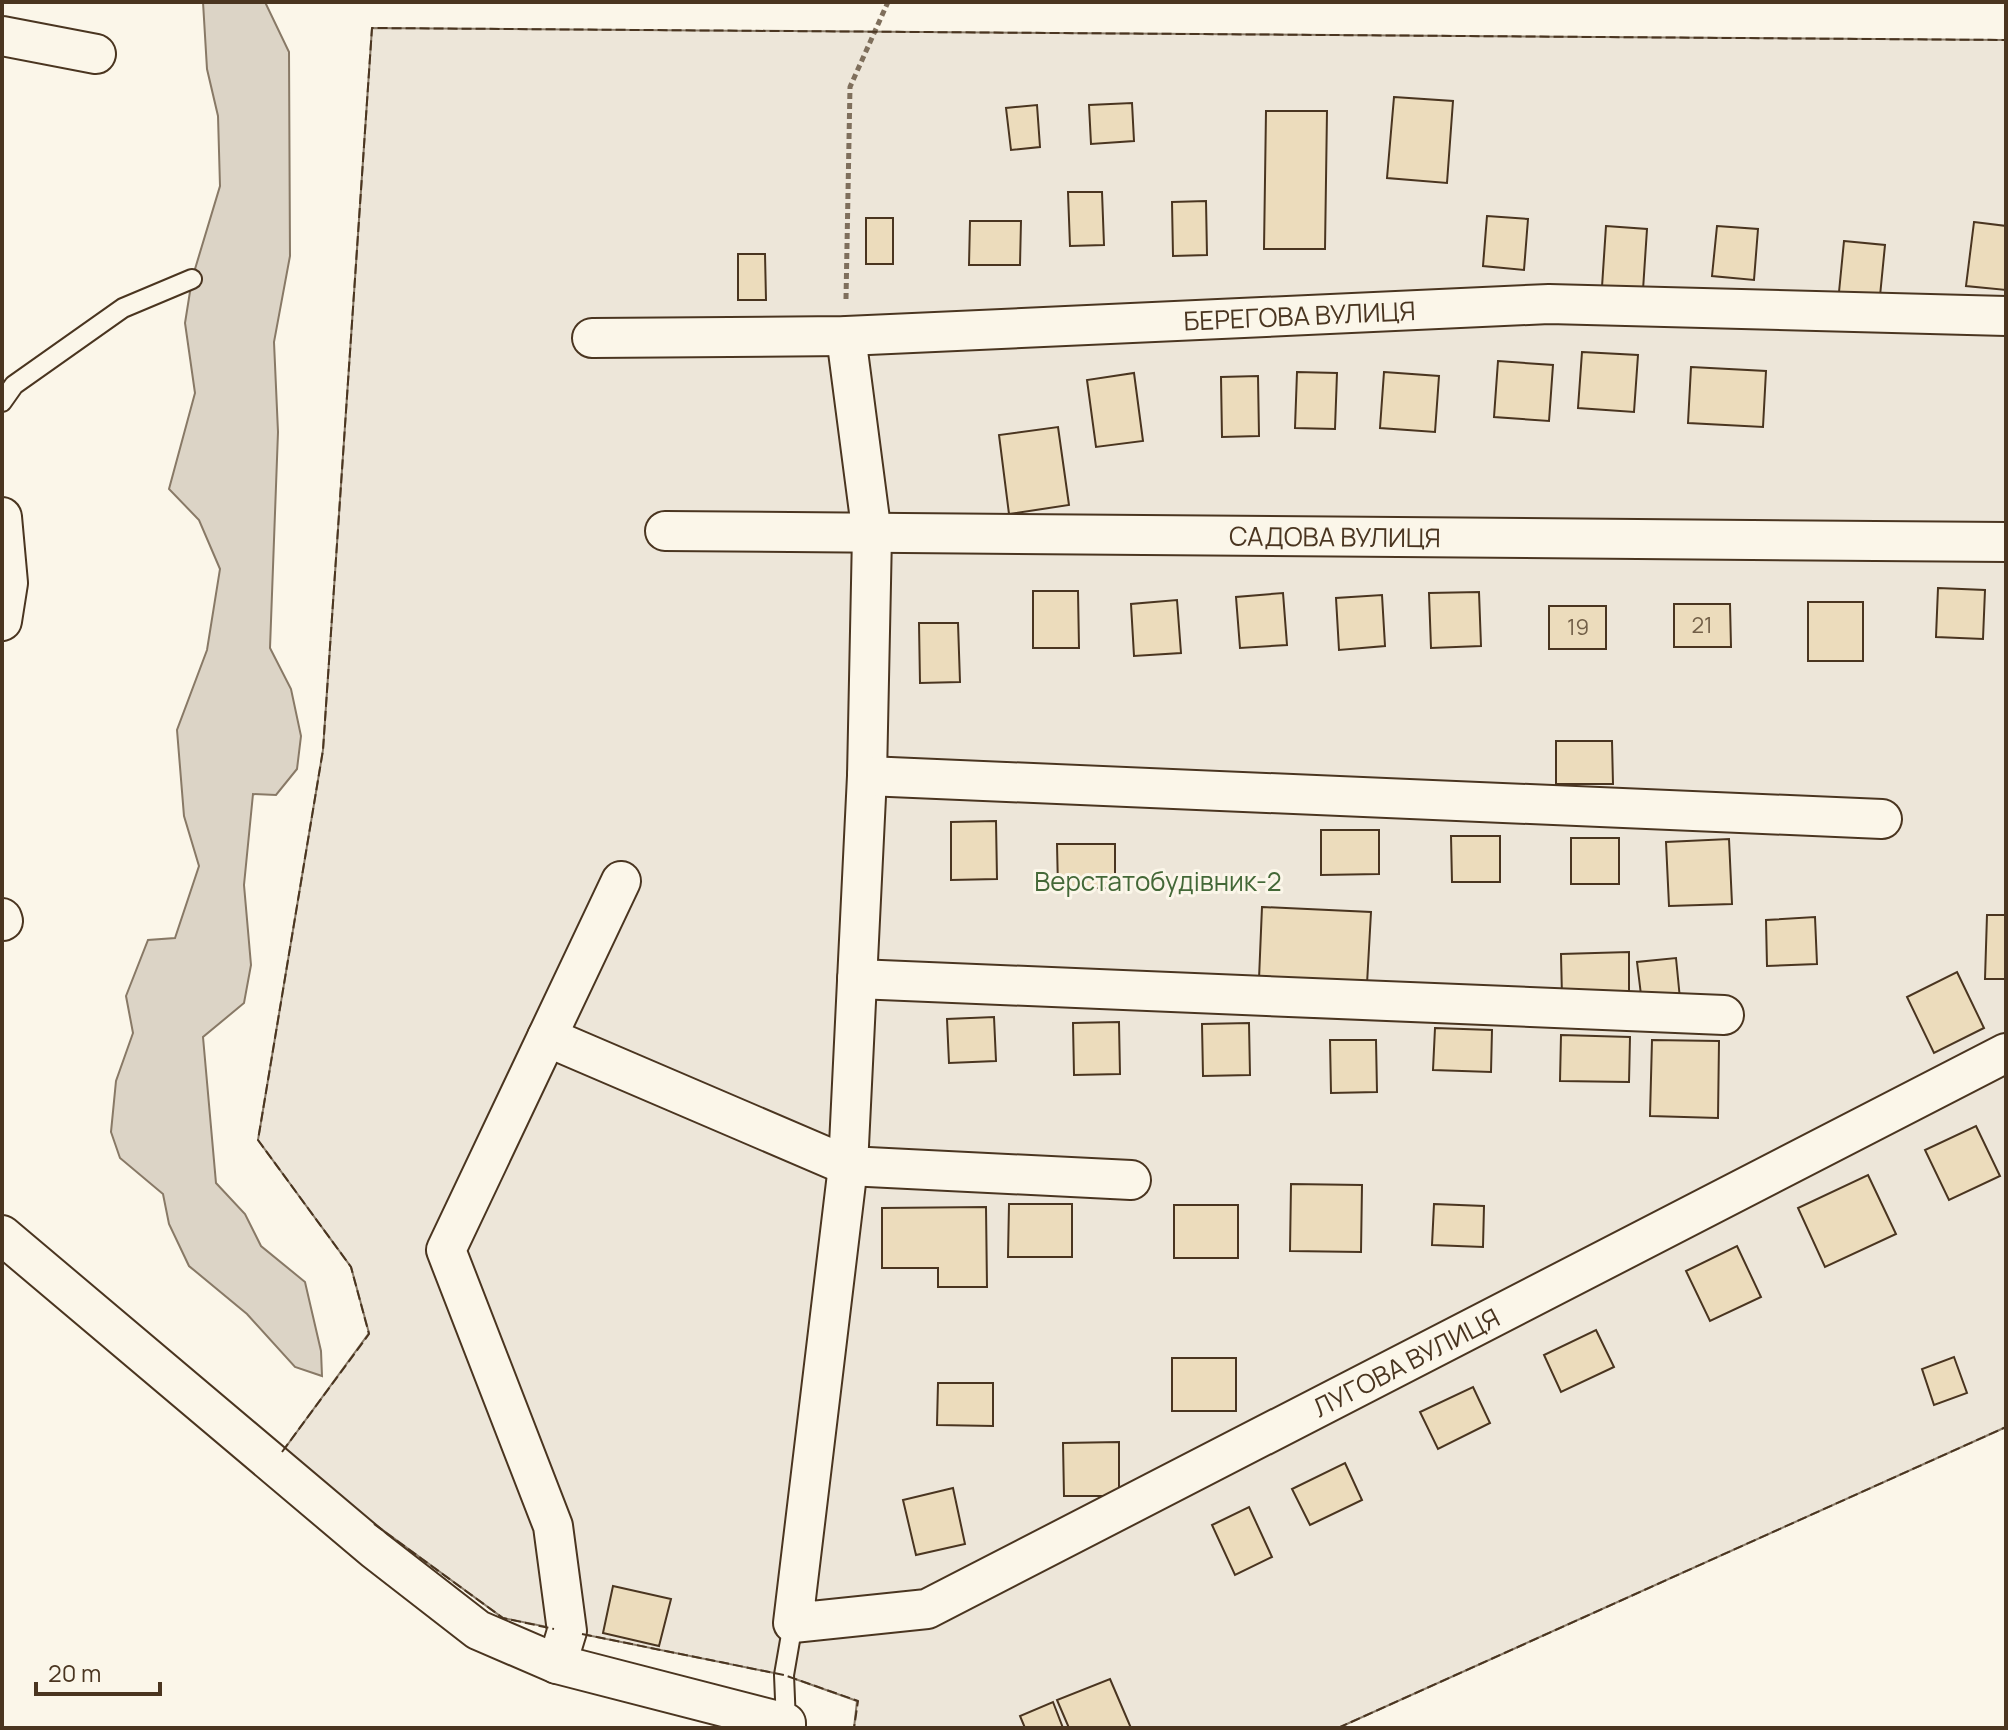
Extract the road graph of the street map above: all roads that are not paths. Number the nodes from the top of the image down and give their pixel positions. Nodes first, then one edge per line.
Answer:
1 (2, 36) edge
2 (96, 54) dead end
3 (192, 279) dead end
4 (2006, 316) edge
5 (846, 336) junction
6 (592, 338) dead end
7 (2, 402) edge
8 (2, 517) edge
9 (665, 531) dead end
10 (872, 535) junction
11 (2006, 542) edge
12 (2, 621) edge
13 (867, 776) junction
14 (1882, 819) dead end
15 (621, 881) dead end
16 (857, 979) junction
17 (1724, 1015) dead end
18 (547, 1037) junction
19 (2006, 1053) edge
20 (848, 1166) junction
21 (1131, 1180) dead end
22 (2, 1235) edge
23 (793, 1623) junction
24 (557, 1664) junction
25 (786, 1726) edge

1 - 2 street
3 - 7 lane
4 - 5 street, БЕРЕГОВА ВУЛИЦЯ
5 - 6 street, БЕРЕГОВА ВУЛИЦЯ
5 - 10 street
8 - 12 street
9 - 10 street, САДОВА ВУЛИЦЯ
10 - 11 street, САДОВА ВУЛИЦЯ
10 - 13 street
13 - 14 street
13 - 16 street
15 - 18 street
16 - 17 street
16 - 20 street
18 - 20 street
18 - 24 street
19 - 23 street, ЛУГОВА ВУЛИЦЯ
20 - 21 street
20 - 23 street
22 - 24 street
23 - 25 lane
24 - 25 street

